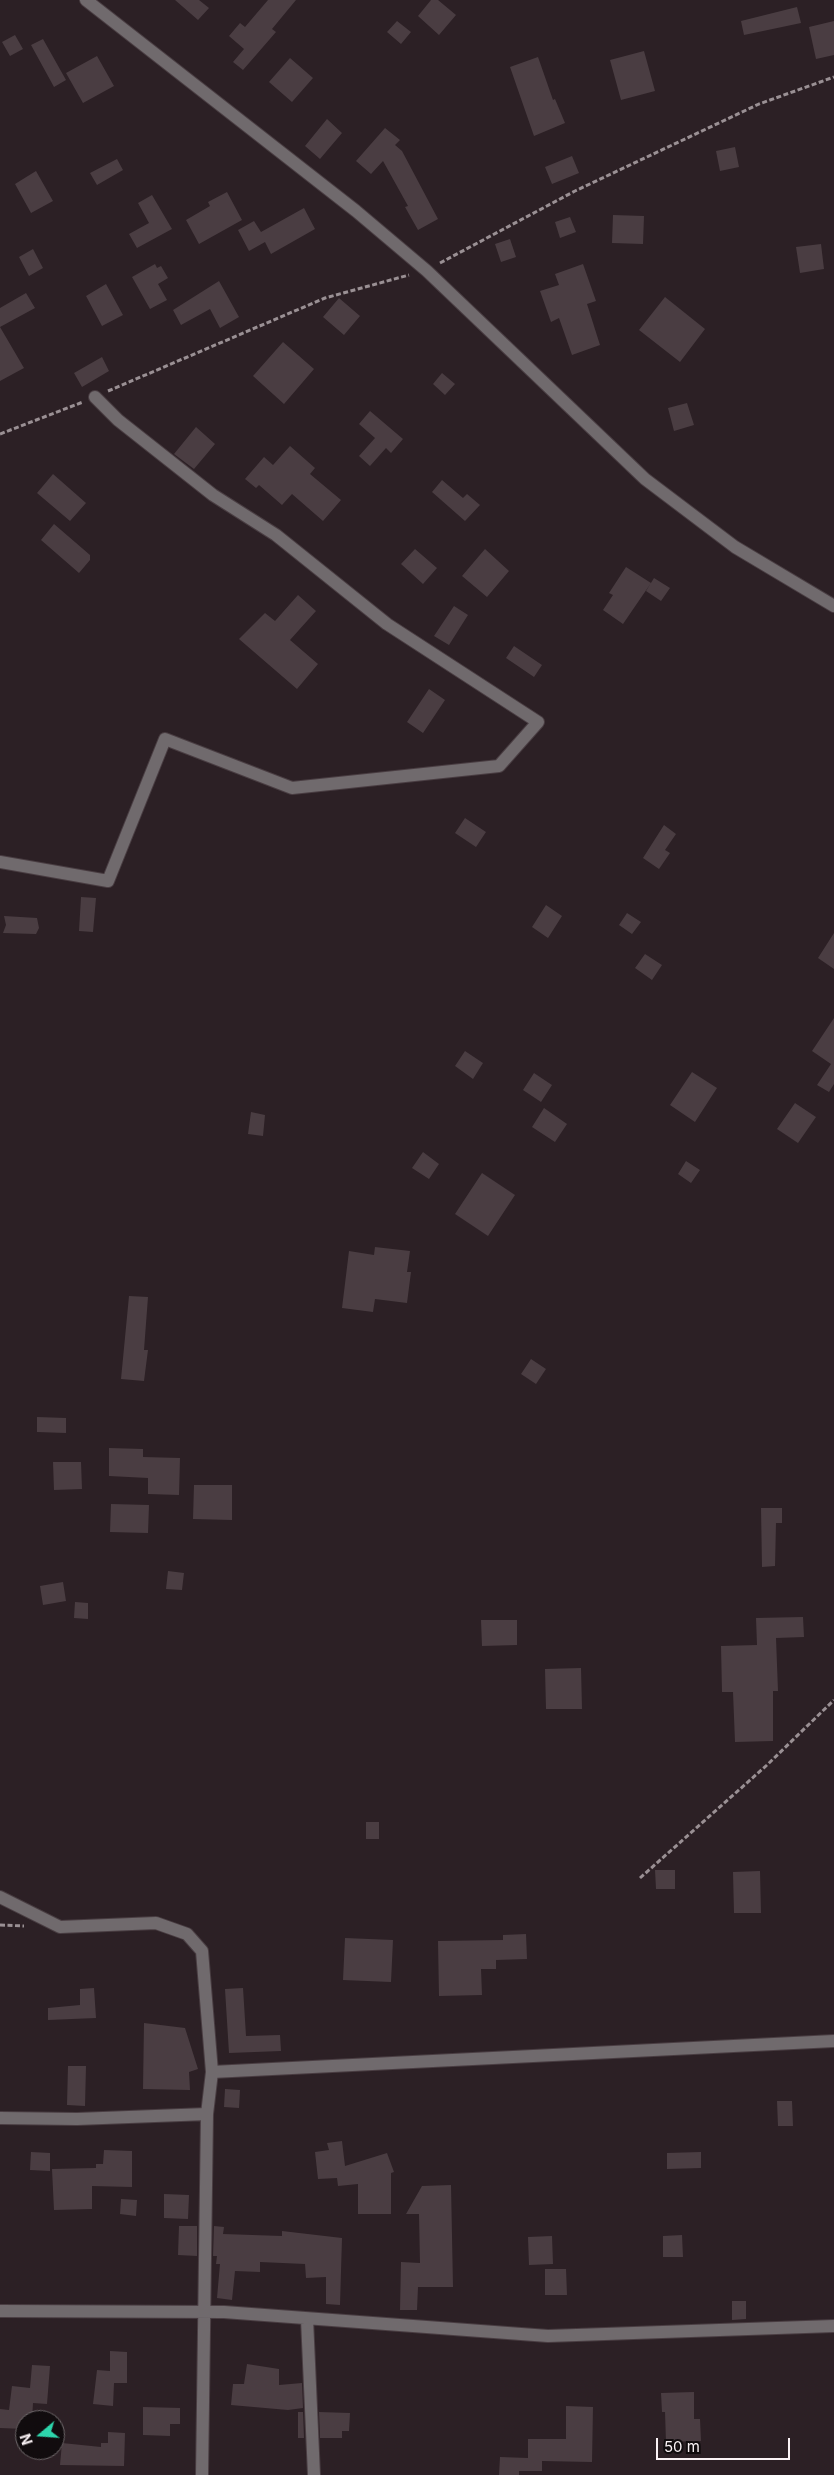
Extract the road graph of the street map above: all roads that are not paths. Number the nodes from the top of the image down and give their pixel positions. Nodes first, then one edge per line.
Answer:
1 (86, 0) edge
2 (95, 397) dead end
3 (834, 606) edge
4 (0, 862) edge
5 (0, 1897) edge
6 (834, 2042) edge
7 (212, 2072) junction
8 (206, 2114) junction
9 (0, 2118) edge
10 (0, 2311) edge
11 (204, 2312) junction
12 (306, 2319) junction
13 (834, 2326) edge
14 (202, 2475) edge
15 (314, 2475) edge

1 - 3 street
2 - 4 street
5 - 7 street
6 - 7 street
7 - 8 street
8 - 9 street
8 - 11 street
10 - 11 street
11 - 12 street
11 - 14 street
12 - 13 street
12 - 15 street

